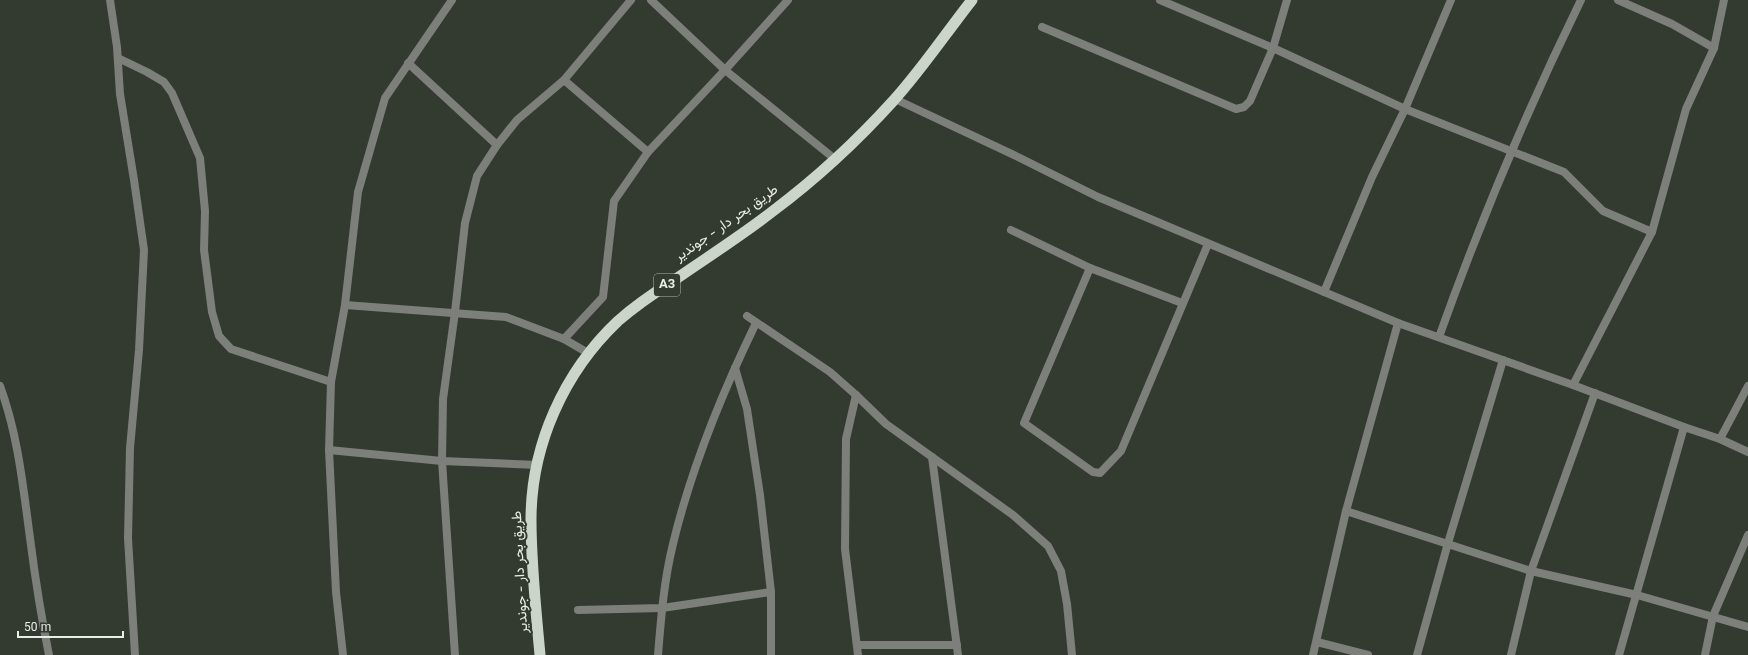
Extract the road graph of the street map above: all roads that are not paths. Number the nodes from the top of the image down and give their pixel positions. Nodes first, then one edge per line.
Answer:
1 (110, 0) edge
2 (452, 0) edge
3 (631, 0) edge
4 (651, 0) edge
5 (788, 0) edge
6 (972, 0) edge
7 (1287, 0) edge
8 (1451, 0) edge
9 (1581, 0) edge
10 (1618, 0) edge
11 (1724, 0) edge
12 (1166, 1) edge
13 (1042, 27) dead end
14 (1273, 48) junction
15 (1714, 48) junction
16 (118, 58) junction
17 (408, 63) junction
18 (725, 70) junction
19 (564, 80) junction
20 (895, 99) junction
21 (1405, 109) junction
22 (497, 145) junction
23 (1511, 150) junction
24 (648, 152) junction
25 (836, 160) junction
26 (1012, 230) dead end
27 (1652, 232) junction
28 (1208, 244) junction
29 (1090, 268) junction
30 (1324, 292) junction
31 (1182, 303) junction
32 (345, 305) junction
33 (455, 312) junction
34 (747, 316) dead end
35 (756, 323) junction
36 (1398, 323) junction
37 (1439, 337) junction
38 (564, 339) junction
39 (588, 353) junction
40 (1503, 360) junction
41 (735, 368) junction
42 (332, 382) junction
43 (1573, 384) junction
44 (0, 386) edge
45 (1748, 386) edge
46 (1595, 393) junction
47 (856, 395) junction
48 (1684, 426) junction
49 (1720, 439) junction
50 (329, 450) junction
51 (1748, 452) edge
52 (932, 457) junction
53 (442, 461) junction
54 (536, 465) junction
55 (1346, 511) junction
56 (1748, 535) edge
57 (1448, 543) junction
58 (1531, 571) junction
59 (771, 592) junction
60 (1636, 595) junction
61 (662, 608) junction
62 (578, 610) dead end
63 (1713, 616) junction
64 (1748, 627) edge
65 (1317, 642) junction
66 (857, 645) junction
67 (957, 645) junction
68 (49, 655) edge
69 (135, 655) edge
70 (343, 655) edge
71 (455, 655) edge
72 (540, 655) edge
73 (658, 655) edge
74 (770, 655) edge
75 (858, 655) edge
76 (958, 655) edge
77 (1072, 655) edge
78 (1313, 655) edge
79 (1368, 655) edge
80 (1417, 655) edge
81 (1511, 655) edge
82 (1619, 655) edge
83 (1705, 655) edge

1 - 16 street
2 - 17 street
3 - 19 street
4 - 18 street
5 - 18 street
6 - 20 highway, طريق بحر دار - جوندير / A3
7 - 14 street
8 - 21 street
9 - 23 street
10 - 15 street
11 - 15 street
12 - 14 street
13 - 14 street
14 - 21 street
15 - 27 street
16 - 42 street
16 - 69 street
17 - 22 street
17 - 32 street
18 - 24 street
18 - 25 street
19 - 22 street
19 - 24 street
20 - 25 highway, طريق بحر دار - جوندير / A3
20 - 28 street
21 - 23 street
21 - 30 street
22 - 33 street
23 - 27 street
23 - 37 street
24 - 38 street
25 - 39 highway, طريق بحر دار - جوندير / A3
26 - 29 street
27 - 43 street
28 - 30 street
28 - 31 street
29 - 31 street
29 - 31 street
30 - 36 street
32 - 33 street
32 - 42 street
33 - 38 street
33 - 53 street
34 - 35 street
35 - 41 street
35 - 47 street
36 - 37 street
36 - 55 street
37 - 40 street
38 - 39 street
39 - 54 highway, طريق بحر دار - جوندير / A3
40 - 43 street
40 - 57 street
41 - 59 street
41 - 61 street
42 - 50 street
43 - 46 street
44 - 68 street
45 - 49 street
46 - 48 street
46 - 58 street
47 - 52 street
47 - 66 street
48 - 49 street
48 - 60 street
49 - 51 street
50 - 53 street
50 - 70 street
52 - 67 street
52 - 77 street
53 - 54 street
53 - 71 street
54 - 72 highway, طريق بحر دار - جوندير / A3
55 - 57 street
55 - 65 street
56 - 63 street
57 - 58 street
57 - 80 street
58 - 60 street
58 - 81 street
59 - 61 street
59 - 74 street
60 - 63 street
60 - 82 street
61 - 62 street
61 - 73 street
63 - 64 street
63 - 83 street
65 - 78 street
65 - 79 street
66 - 67 street
66 - 75 street
67 - 76 street

